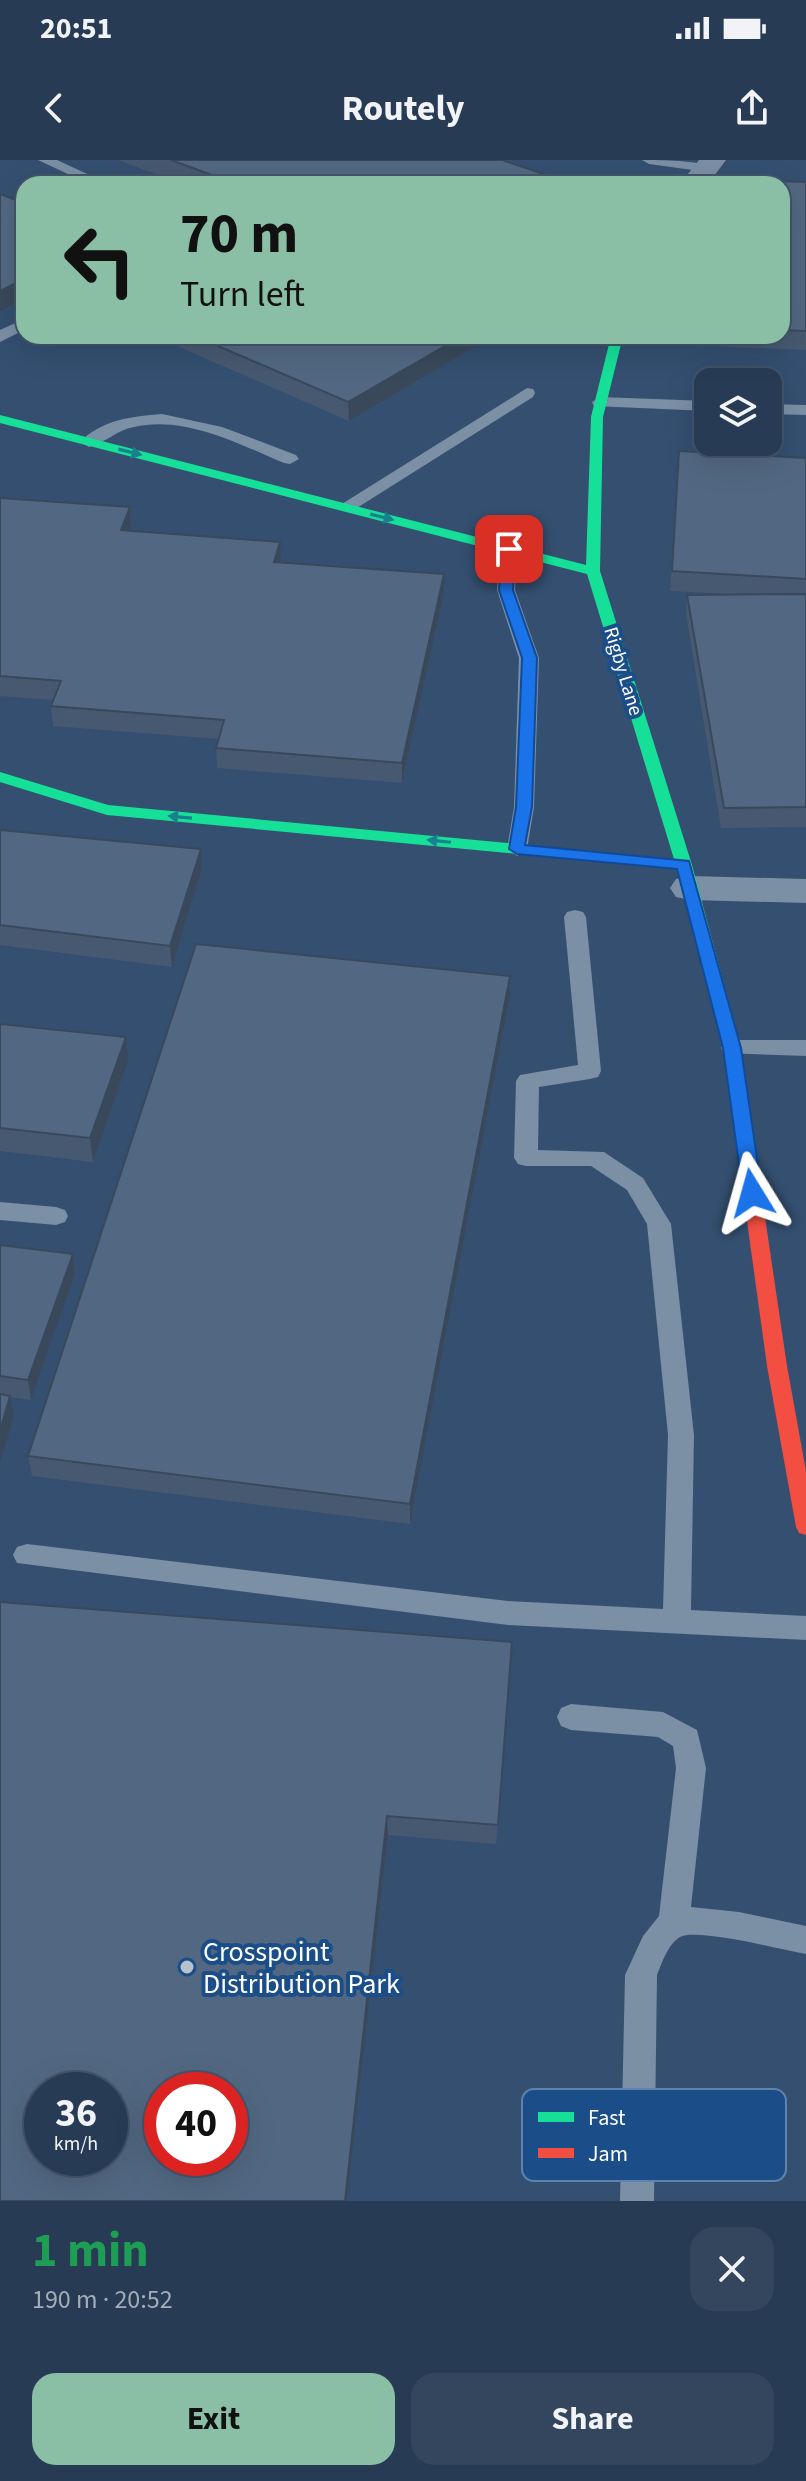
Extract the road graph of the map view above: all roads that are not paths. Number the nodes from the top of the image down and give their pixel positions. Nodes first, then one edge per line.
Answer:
1 (45, 160) edge
2 (649, 160) edge
3 (704, 171) edge
4 (83, 176) edge
5 (615, 344) edge
6 (527, 393) dead end
7 (600, 402) junction
8 (694, 405) edge
9 (782, 409) edge
10 (806, 410) edge
11 (0, 419) edge
12 (89, 442) junction
13 (290, 459) dead end
14 (346, 507) junction
15 (509, 549) junction
16 (593, 571) junction
17 (0, 777) edge
18 (517, 849) junction
19 (687, 876) junction
20 (806, 891) edge
21 (575, 917) dead end
22 (732, 1048) junction
23 (806, 1048) edge
24 (0, 1211) edge
25 (56, 1216) dead end
26 (795, 1405) edge
27 (806, 1527) edge
28 (27, 1555) dead end
29 (677, 1620) junction
30 (806, 1628) edge
31 (571, 1717) dead end
32 (674, 1924) junction
33 (806, 1940) edge
34 (639, 2089) edge
35 (637, 2181) edge
36 (637, 2201) edge

1 - 4 lane
2 - 3 lane
5 - 7 street, Rigby Lane
6 - 14 lane
7 - 8 lane
7 - 16 street, Rigby Lane
9 - 10 lane
11 - 12 street
12 - 13 lane
12 -> 14 street
14 -> 15 street
15 - 16 street
15 - 18 lane
16 - 19 street, Rigby Lane
18 -> 17 street
18 - 19 street
19 - 20 street
19 - 22 street, Rigby Lane
21 - 29 lane
22 - 23 lane
22 - 26 street, Rigby Lane
24 - 25 lane
26 - 27 street, Rigby Lane
28 - 29 lane
29 - 30 lane
31 - 32 lane
32 - 33 lane
32 - 34 lane
35 - 36 lane

